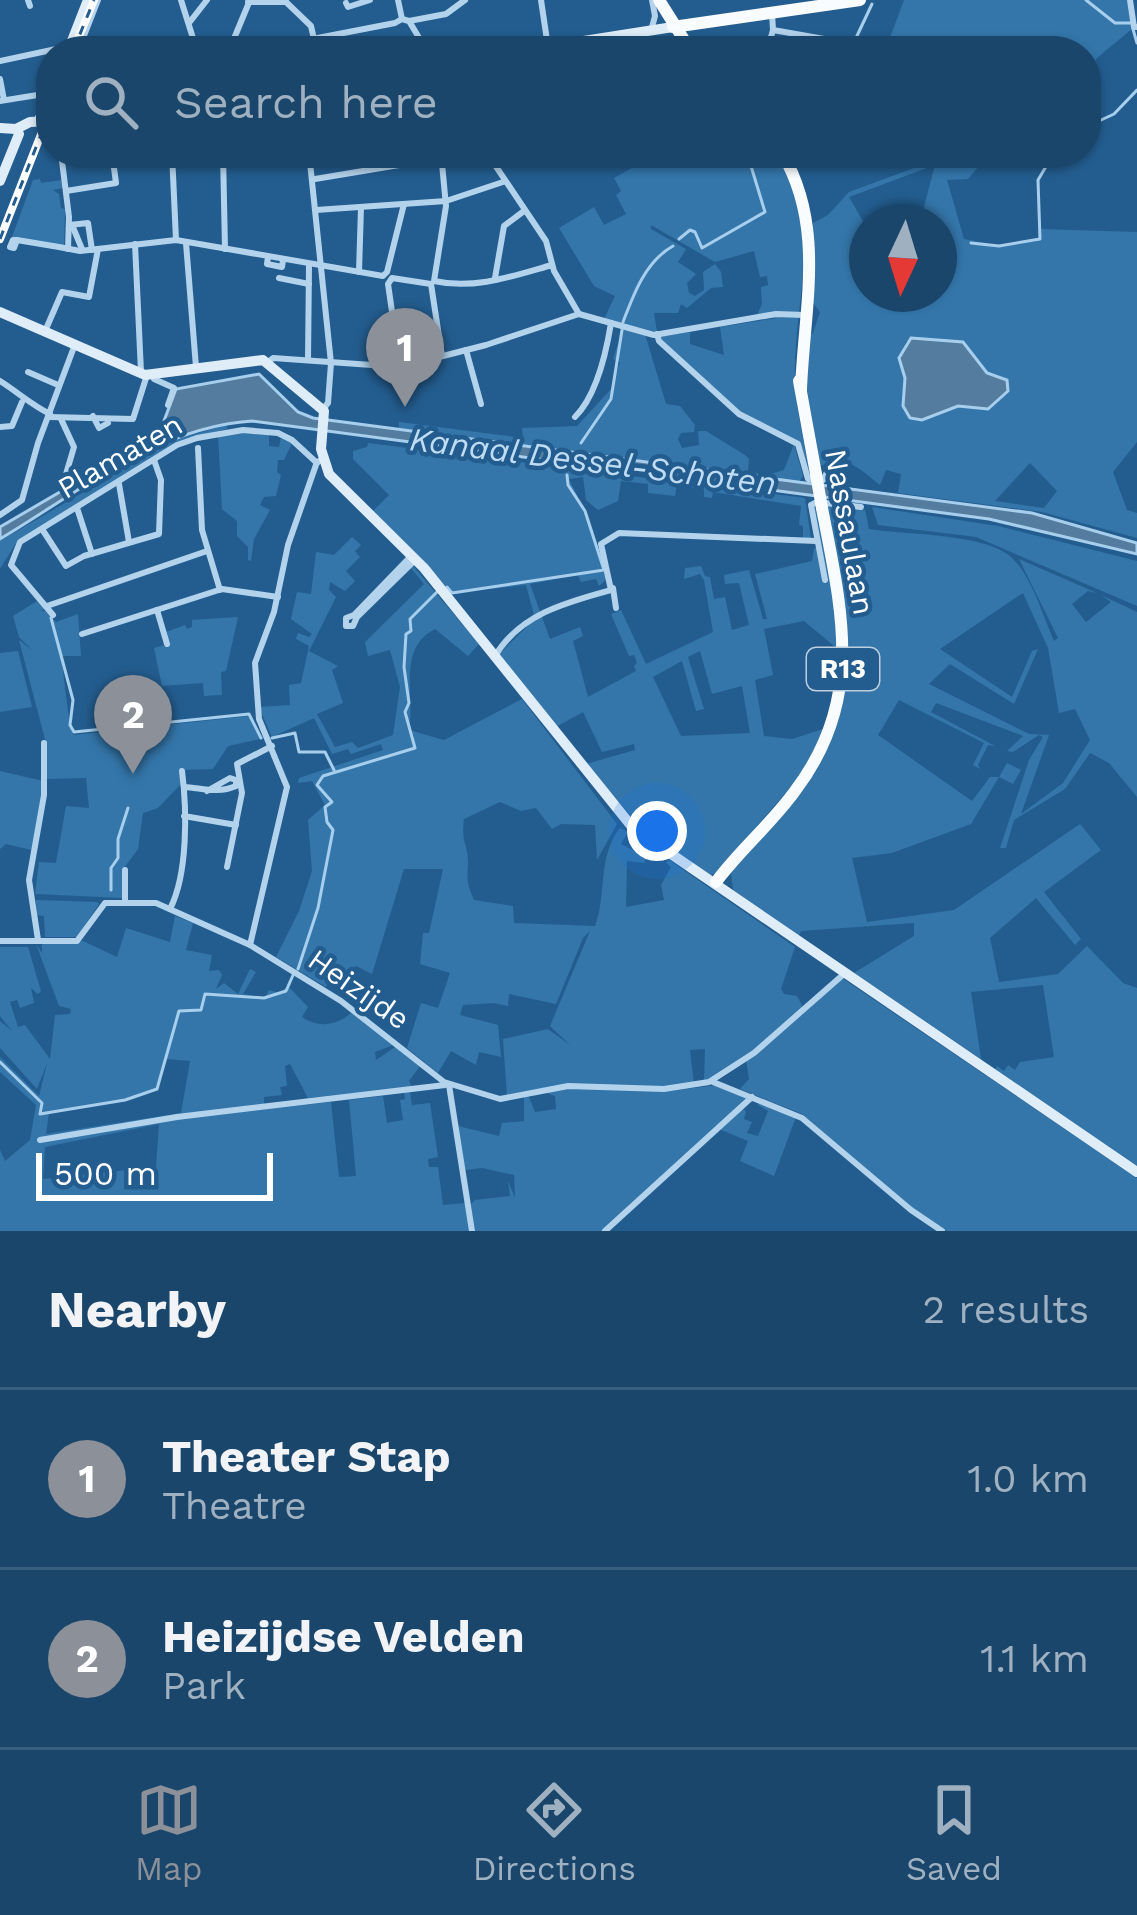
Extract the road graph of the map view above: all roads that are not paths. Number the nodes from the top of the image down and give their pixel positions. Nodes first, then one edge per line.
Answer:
1 (88, 0) edge
2 (98, 0) edge
3 (182, 0) edge
4 (207, 0) edge
5 (286, 0) edge
6 (370, 0) edge
7 (398, 0) edge
8 (464, 0) edge
9 (541, 0) edge
10 (860, 0) edge
11 (1130, 0) edge
12 (247, 1) edge
13 (346, 3) edge
14 (772, 13) junction
15 (667, 17) edge
16 (407, 21) junction
17 (189, 23) junction
18 (1135, 27) edge
19 (773, 31) junction
20 (76, 36) edge
21 (79, 36) edge
22 (193, 36) edge
23 (235, 36) edge
24 (313, 36) edge
25 (329, 36) edge
26 (417, 36) edge
27 (546, 36) edge
28 (612, 36) edge
29 (772, 36) edge
30 (804, 36) edge
31 (36, 56) edge
32 (0, 61) edge
33 (0, 79) edge
34 (36, 96) edge
35 (2, 101) edge
36 (36, 120) edge
37 (0, 128) edge
38 (20, 130) junction
39 (63, 168) edge
40 (114, 168) edge
41 (172, 168) edge
42 (223, 168) edge
43 (312, 168) edge
44 (375, 168) edge
45 (442, 168) edge
46 (495, 168) edge
47 (788, 168) edge
48 (314, 179) junction
49 (0, 181) edge
50 (503, 182) junction
51 (66, 191) junction
52 (446, 201) junction
53 (404, 203) junction
54 (362, 207) junction
55 (316, 210) junction
56 (524, 211) junction
57 (70, 222) junction
58 (90, 235) junction
59 (17, 240) dead end
60 (79, 240) junction
61 (176, 240) junction
62 (186, 243) junction
63 (135, 244) junction
64 (65, 247) junction
65 (225, 249) junction
66 (91, 250) junction
67 (309, 265) junction
68 (322, 266) junction
69 (552, 266) junction
70 (359, 272) junction
71 (388, 277) junction
72 (279, 278) dead end
73 (495, 278) junction
74 (432, 283) junction
75 (309, 284) junction
76 (0, 312) edge
77 (579, 314) junction
78 (804, 315) junction
79 (611, 323) junction
80 (44, 334) junction
81 (657, 334) junction
82 (74, 347) junction
83 (373, 350) dead end
84 (466, 350) junction
85 (442, 356) junction
86 (308, 360) junction
87 (268, 362) junction
88 (331, 363) junction
89 (375, 366) junction
90 (196, 367) junction
91 (400, 367) junction
92 (28, 372) dead end
93 (147, 375) junction
94 (0, 381) edge
95 (58, 385) junction
96 (23, 401) junction
97 (481, 404) dead end
98 (168, 405) dead end
99 (49, 416) junction
100 (93, 416) junction
101 (575, 417) dead end
102 (61, 419) junction
103 (325, 421) junction
104 (108, 422) dead end
105 (0, 427) edge
106 (198, 448) dead end
107 (154, 460) junction
108 (833, 461) dead end
109 (321, 462) junction
110 (66, 474) dead end
111 (119, 484) junction
112 (861, 507) dead end
113 (77, 508) junction
114 (0, 515) edge
115 (42, 529) junction
116 (816, 541) junction
117 (129, 542) junction
118 (207, 551) junction
119 (92, 554) junction
120 (413, 558) junction
121 (825, 580) dead end
122 (613, 588) junction
123 (220, 590) junction
124 (278, 597) junction
125 (47, 606) junction
126 (616, 608) dead end
127 (157, 610) junction
128 (53, 614) dead end
129 (82, 634) dead end
130 (167, 644) dead end
131 (492, 653) junction
132 (44, 743) dead end
133 (272, 746) junction
134 (182, 771) dead end
135 (184, 787) junction
136 (207, 790) dead end
137 (184, 817) junction
138 (236, 825) junction
139 (227, 867) dead end
140 (125, 870) dead end
141 (720, 878) junction
142 (125, 902) junction
143 (170, 909) junction
144 (0, 940) edge
145 (38, 940) junction
146 (250, 945) junction
147 (845, 974) junction
148 (710, 1082) junction
149 (449, 1085) junction
150 (752, 1097) junction
151 (40, 1140) dead end
152 (1137, 1172) edge
153 (472, 1231) edge
154 (605, 1231) edge
155 (942, 1231) edge

1 - 20 street
2 - 21 street
3 - 17 street
4 - 17 street
5 - 12 street
5 - 24 street
6 - 13 street
7 - 16 street
8 - 16 street
9 - 27 street
10 - 14 main road
11 - 18 street
12 - 23 street
14 - 15 main road
14 - 19 street
15 - 28 street
16 - 25 street
16 - 26 street
17 - 22 street
19 - 29 street
19 - 30 street
31 - 32 street
33 - 35 street
34 - 35 street
36 - 38 street
37 - 38 street
38 - 49 street
39 - 51 street
40 - 51 street
41 - 61 street
42 - 65 street
43 - 48 street
44 - 48 street
45 - 52 street
46 - 50 street
47 - 78 main road, Nassaulaan / R13
48 - 55 street
50 - 52 street
50 - 56 street
51 - 57 street
52 - 53 street
52 - 74 street
53 - 54 street
53 - 71 street
54 - 55 street
54 - 70 street
55 - 68 street
56 - 69 street
56 - 73 street
57 - 58 street
57 - 60 street
57 - 64 street
58 - 60 street
58 - 66 street
59 - 64 street
60 - 64 street
60 - 66 street
61 - 62 street
61 - 63 street
62 - 65 street
62 - 90 street
63 - 66 street
63 - 93 street
64 - 66 street
65 - 67 street
66 - 80 street
67 - 68 street
67 - 75 street
68 - 70 street
68 - 88 street
69 - 73 street
69 - 77 street
70 - 71 street
71 - 74 street
71 - 91 street
72 - 75 street
73 - 74 street
74 - 85 street
75 - 86 street
76 - 80 street
77 - 79 street
77 - 84 street
78 - 81 street
78 - 141 main road, Nassaulaan / R13, bridge
79 - 81 street
79 - 101 street
80 - 82 street
81 - 108 street
82 - 93 street
82 - 95 street
83 - 89 street
84 - 85 street
84 - 97 street
85 - 91 street
86 - 87 street
86 - 88 street
87 - 90 street
87 - 103 street
88 - 89 street
88 - 103 street
89 - 91 street
90 - 93 street
92 - 95 street
93 - 98 street
93 - 100 street
94 - 96 street
95 - 99 street
96 - 99 street
96 - 105 street
99 - 102 street
99 - 114 street
100 - 102 street
100 - 104 street
102 - 110 street
103 - 109 street
106 - 118 street
107 - 109 street, Plamaten
107 - 111 street, Plamaten
107 - 117 street
109 - 120 street
109 - 124 street
111 - 113 street, Plamaten
111 - 117 street
112 - 116 street
113 - 115 street, Plamaten
113 - 119 street
115 - 119 street
115 - 125 street, Plamaten
116 - 121 street
116 - 122 street
117 - 119 street
118 - 123 street
118 - 125 street
120 - 120 street
120 - 131 street
122 - 126 street
122 - 131 street
123 - 124 street
123 - 127 street
124 - 133 street
125 - 128 street, Plamaten
127 - 129 street
127 - 130 street
131 - 141 street
132 - 145 street
133 - 138 street
133 - 146 street
134 - 135 street
135 - 136 street
135 - 137 street
137 - 138 street
137 - 143 street
138 - 139 street
140 - 142 street
141 - 147 street
142 - 143 street, Heizijde
142 - 145 street
143 - 146 street, Heizijde
144 - 145 street
146 - 149 street, Heizijde
147 - 148 street, Heizijde
147 - 152 street
148 - 149 street, Heizijde
148 - 150 street, Heizijde
149 - 151 street
149 - 153 street
150 - 154 street
150 - 155 street, Heizijde

